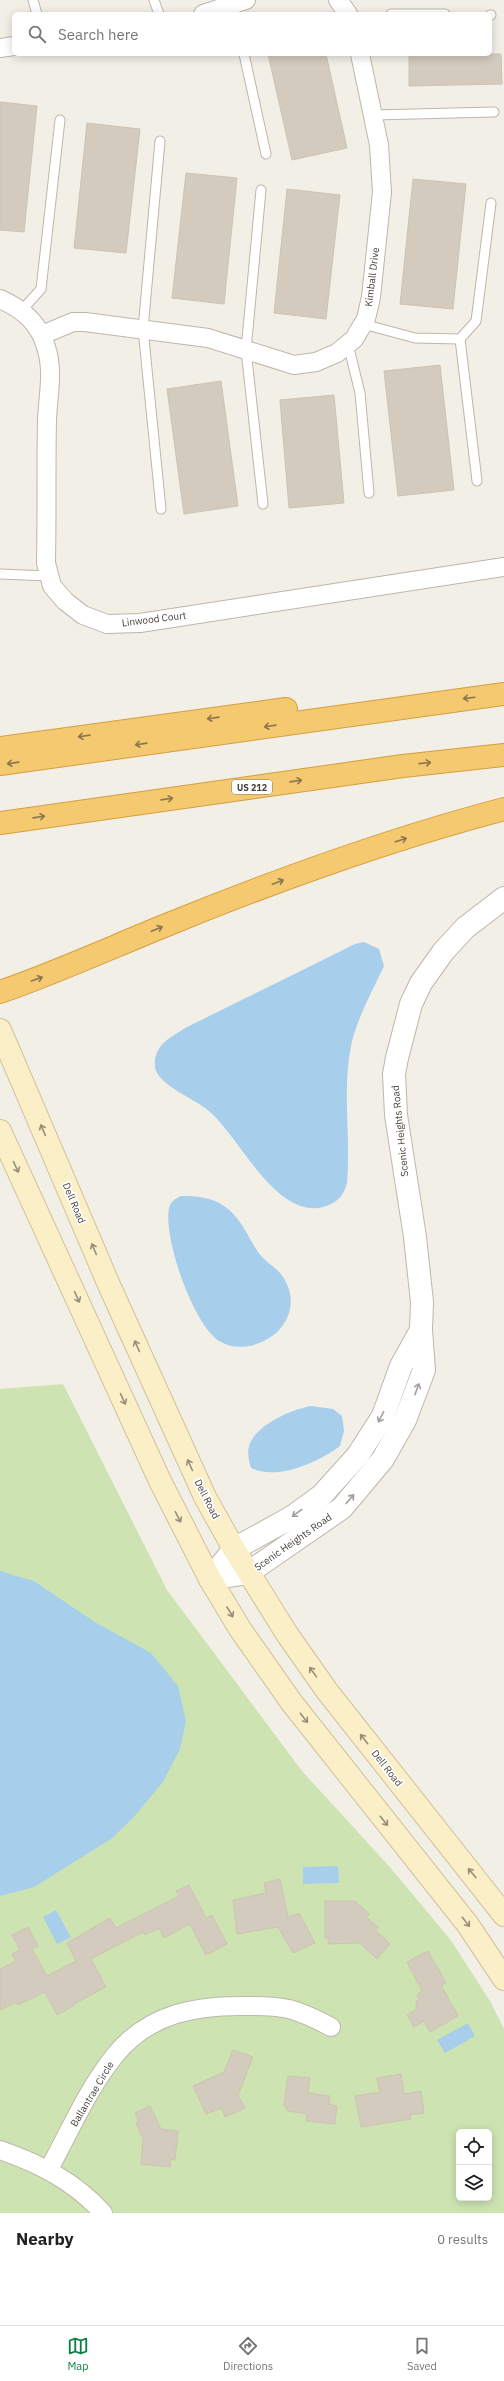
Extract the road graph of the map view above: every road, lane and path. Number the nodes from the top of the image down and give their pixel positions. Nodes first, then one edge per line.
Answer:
1 (33, 0) edge
2 (154, 0) edge
3 (246, 0) edge
4 (338, 0) edge
5 (231, 10) edge
6 (36, 12) edge
7 (158, 12) edge
8 (217, 12) edge
9 (347, 12) edge
10 (12, 46) edge
11 (0, 48) edge
12 (244, 56) edge
13 (360, 56) edge
14 (494, 112) dead end
15 (373, 115) junction
16 (60, 120) dead end
17 (160, 141) dead end
18 (266, 154) dead end
19 (261, 190) dead end
20 (491, 204) dead end
21 (0, 299) edge
22 (22, 310) junction
23 (363, 324) junction
24 (143, 329) junction
25 (42, 335) junction
26 (460, 339) junction
27 (348, 344) junction
28 (246, 350) junction
29 (477, 481) dead end
30 (369, 493) dead end
31 (263, 504) dead end
32 (161, 509) dead end
33 (504, 567) edge
34 (0, 574) edge
35 (49, 576) junction
36 (504, 694) edge
37 (433, 702) junction
38 (0, 748) edge
39 (504, 755) edge
40 (0, 764) edge
41 (504, 809) edge
42 (0, 823) edge
43 (504, 898) edge
44 (0, 992) edge
45 (0, 1030) edge
46 (0, 1131) edge
47 (420, 1330) junction
48 (234, 1549) junction
49 (248, 1573) junction
50 (210, 1578) junction
51 (504, 1915) edge
52 (504, 1979) edge
53 (331, 2027) dead end
54 (0, 2150) edge
55 (49, 2169) junction
56 (103, 2213) edge

1 - 6 lane
2 - 7 lane
3 - 5 street
4 - 9 street
5 - 8 street
10 - 11 street
12 - 18 lane
13 - 15 street, Kimball Drive
14 - 15 lane
15 - 23 street, Kimball Drive
16 - 22 lane
17 - 24 lane
19 - 28 lane
20 - 26 lane
21 - 22 street, Linwood Court
22 - 25 street, Linwood Court
23 - 26 lane
23 - 27 street, Kimball Drive
24 - 25 street, Kimball Drive
24 - 28 street, Kimball Drive
24 - 32 lane
25 - 35 street, Linwood Court
26 - 29 lane
27 - 28 street, Kimball Drive
27 - 30 lane
28 - 31 lane
33 - 35 street, Linwood Court
34 - 35 lane
36 -> 37 highway
37 -> 38 highway
37 -> 40 highway
42 -> 39 highway, US 212
44 -> 41 highway
43 - 47 street, Scenic Heights Road
48 -> 45 main road, Dell Road
46 -> 50 main road
47 -> 48 street, Scenic Heights Road
49 -> 47 street, Scenic Heights Road
48 - 49 main road, Dell Road
48 - 50 street, Scenic Heights Road
49 - 50 street, Scenic Heights Road
51 -> 49 main road, Dell Road
50 -> 52 main road
53 - 55 street, Ballantrae Circle
54 - 55 street
55 - 56 street

